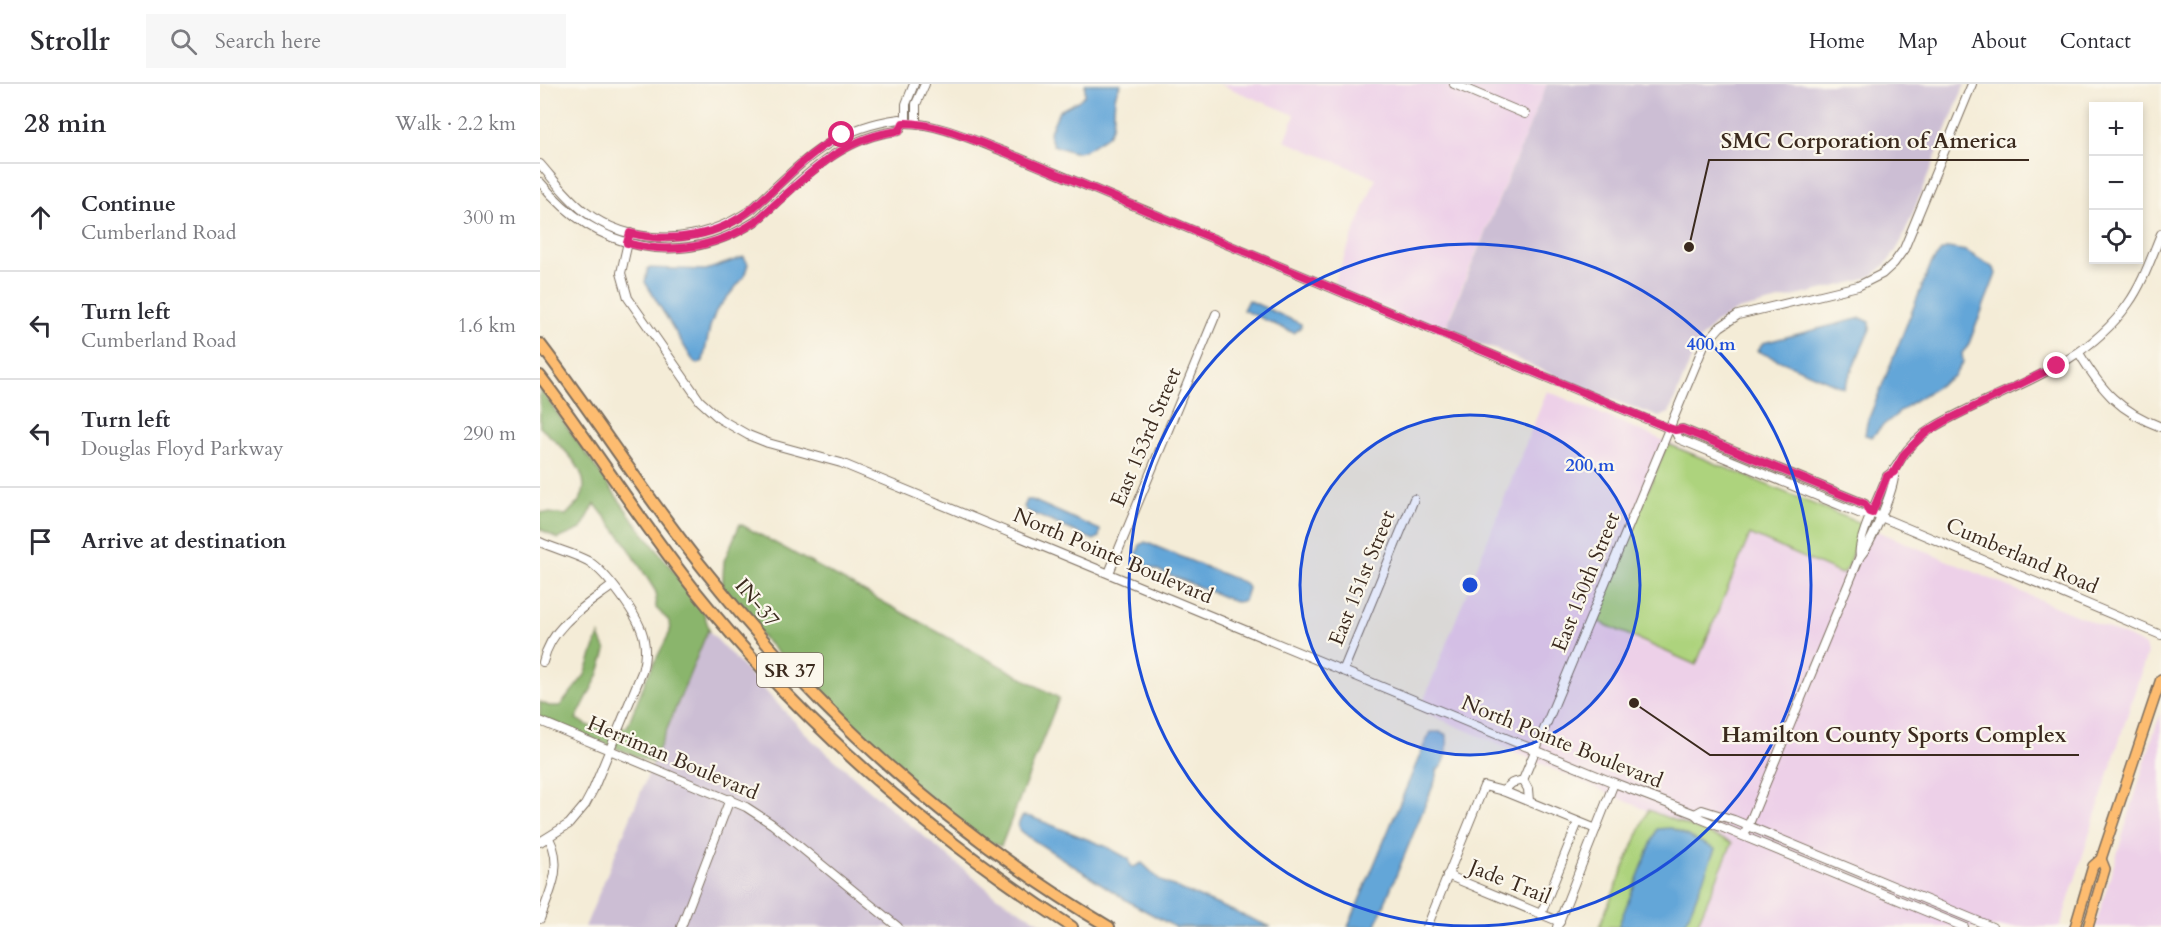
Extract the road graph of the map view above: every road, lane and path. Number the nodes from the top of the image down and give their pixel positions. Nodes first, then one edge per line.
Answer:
1 (914, 84) edge
2 (925, 84) edge
3 (1454, 84) edge
4 (1972, 84) edge
5 (1525, 114) dead end
6 (905, 123) junction
7 (916, 123) junction
8 (540, 164) edge
9 (540, 182) edge
10 (630, 233) junction
11 (2161, 234) edge
12 (627, 243) junction
13 (1216, 314) dead end
14 (540, 344) edge
15 (2079, 353) junction
16 (540, 376) edge
17 (2161, 427) edge
18 (1672, 429) junction
19 (1894, 472) junction
20 (1414, 499) dead end
21 (1871, 512) junction
22 (1881, 516) junction
23 (540, 542) edge
24 (1860, 556) junction
25 (1109, 573) junction
26 (612, 586) junction
27 (2161, 635) edge
28 (543, 662) dead end
29 (1342, 671) junction
30 (2161, 679) edge
31 (543, 722) edge
32 (540, 731) edge
33 (609, 750) junction
34 (1536, 751) junction
35 (1523, 780) junction
36 (1614, 783) junction
37 (1503, 791) junction
38 (730, 799) junction
39 (1529, 801) junction
40 (1695, 814) junction
41 (1578, 822) junction
42 (1748, 826) junction
43 (1596, 830) junction
44 (1744, 836) junction
45 (549, 838) junction
46 (540, 842) edge
47 (2101, 859) junction
48 (1446, 875) junction
49 (1541, 914) junction
50 (540, 919) edge
51 (1559, 924) edge
52 (681, 927) edge
53 (898, 927) edge
54 (1072, 927) edge
55 (1109, 927) edge
56 (1426, 927) edge
57 (1964, 927) edge
58 (1992, 927) edge
59 (2075, 927) edge
60 (2088, 927) edge

1 - 6 street
2 - 7 street
3 - 5 street
4 - 18 street, East 150th Street
6 - 7 street, Cumberland Road
6 - 10 street, Cumberland Road
6 - 12 street, Cumberland Road
7 - 18 street, Cumberland Road
8 - 10 street, Cumberland Road
9 - 12 street, Cumberland Road
10 - 12 street, North Pointe Boulevard
11 - 15 street
12 - 25 street, North Pointe Boulevard
13 - 25 street, East 153rd Street
14 - 55 highway, IN-37 / SR 37
15 - 17 street
15 - 19 street
16 - 54 highway, IN-37 / SR 37
18 - 21 street, Cumberland Road
18 - 34 street, East 150th Street
19 - 21 street
19 - 22 street
20 - 29 street, East 151st Street
21 - 22 street, Cumberland Road
21 - 24 street
22 - 24 street
22 - 27 street, Cumberland Road
23 - 26 street
24 - 42 street
25 - 29 street, North Pointe Boulevard
26 - 28 street
26 - 33 street
29 - 34 street, North Pointe Boulevard
30 - 47 main road
31 - 32 street
31 - 33 street, Herriman Boulevard
33 - 38 street, Herriman Boulevard
33 - 45 street
34 - 35 street, East 150th Street
34 - 36 street, North Pointe Boulevard
35 - 37 street
35 - 39 street
36 - 40 street, North Pointe Boulevard
36 - 43 street
37 - 39 street
37 - 48 street
38 - 52 street
38 - 53 street, Herriman Boulevard
39 - 41 street
40 - 42 street, North Pointe Boulevard
40 - 44 street, North Pointe Boulevard
41 - 43 street
41 - 49 street
42 - 44 street
42 - 58 street, North Pointe Boulevard
43 - 51 street
44 - 57 street, North Pointe Boulevard
45 - 46 street
45 - 50 street
47 - 59 main road
47 - 60 main road
48 - 49 street, Jade Trail
48 - 56 street
49 - 51 street, Jade Trail

